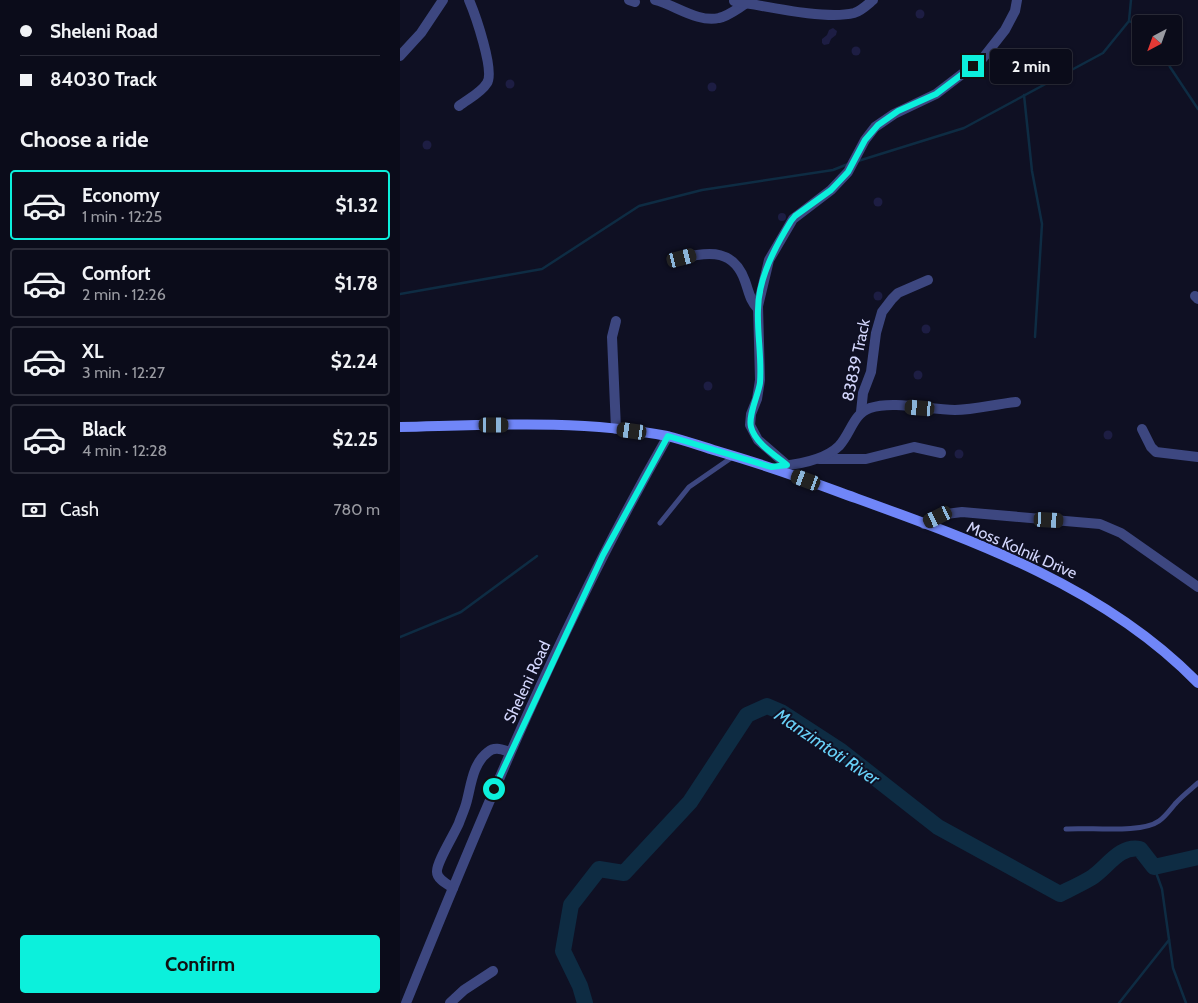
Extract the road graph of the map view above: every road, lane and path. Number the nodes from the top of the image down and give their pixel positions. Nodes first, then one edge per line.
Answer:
1 (443, 0) edge
2 (469, 0) edge
3 (655, 0) edge
4 (873, 0) edge
5 (1018, 0) edge
6 (734, 1) edge
7 (747, 3) junction
8 (400, 56) edge
9 (459, 106) dead end
10 (682, 258) dead end
11 (928, 280) dead end
12 (758, 310) junction
13 (616, 321) dead end
14 (1016, 402) dead end
15 (861, 412) junction
16 (400, 427) edge
17 (616, 429) junction
18 (1142, 429) dead end
19 (668, 436) junction
20 (941, 453) dead end
21 (735, 456) junction
22 (1198, 456) edge
23 (814, 459) junction
24 (787, 465) junction
25 (771, 467) junction
26 (660, 524) dead end
27 (924, 524) junction
28 (1198, 587) edge
29 (1198, 683) edge
30 (510, 752) junction
31 (1198, 783) edge
32 (1066, 829) dead end
33 (453, 888) junction
34 (493, 971) dead end
35 (406, 1003) edge
36 (450, 1003) edge

1 - 8 street
2 - 9 street
3 - 7 street
4 - 7 street
5 - 12 street
6 - 7 street
10 - 12 street
11 - 15 street, 83839 Track
12 - 24 street
13 - 17 street
14 - 15 street
15 - 23 street
16 - 17 main road, Moss Kolnik Drive
17 - 19 main road, Moss Kolnik Drive
18 - 22 street
19 - 21 main road, Moss Kolnik Drive
19 - 30 street, Sheleni Road
20 - 23 street
21 - 25 main road, Moss Kolnik Drive
21 - 26 lane
23 - 24 street
24 - 25 street
25 - 27 main road, Moss Kolnik Drive
27 - 28 street
27 - 29 main road, Moss Kolnik Drive
30 - 33 street, Sheleni Road
30 - 33 street
31 - 32 lane
33 - 35 street, Sheleni Road
34 - 36 street

